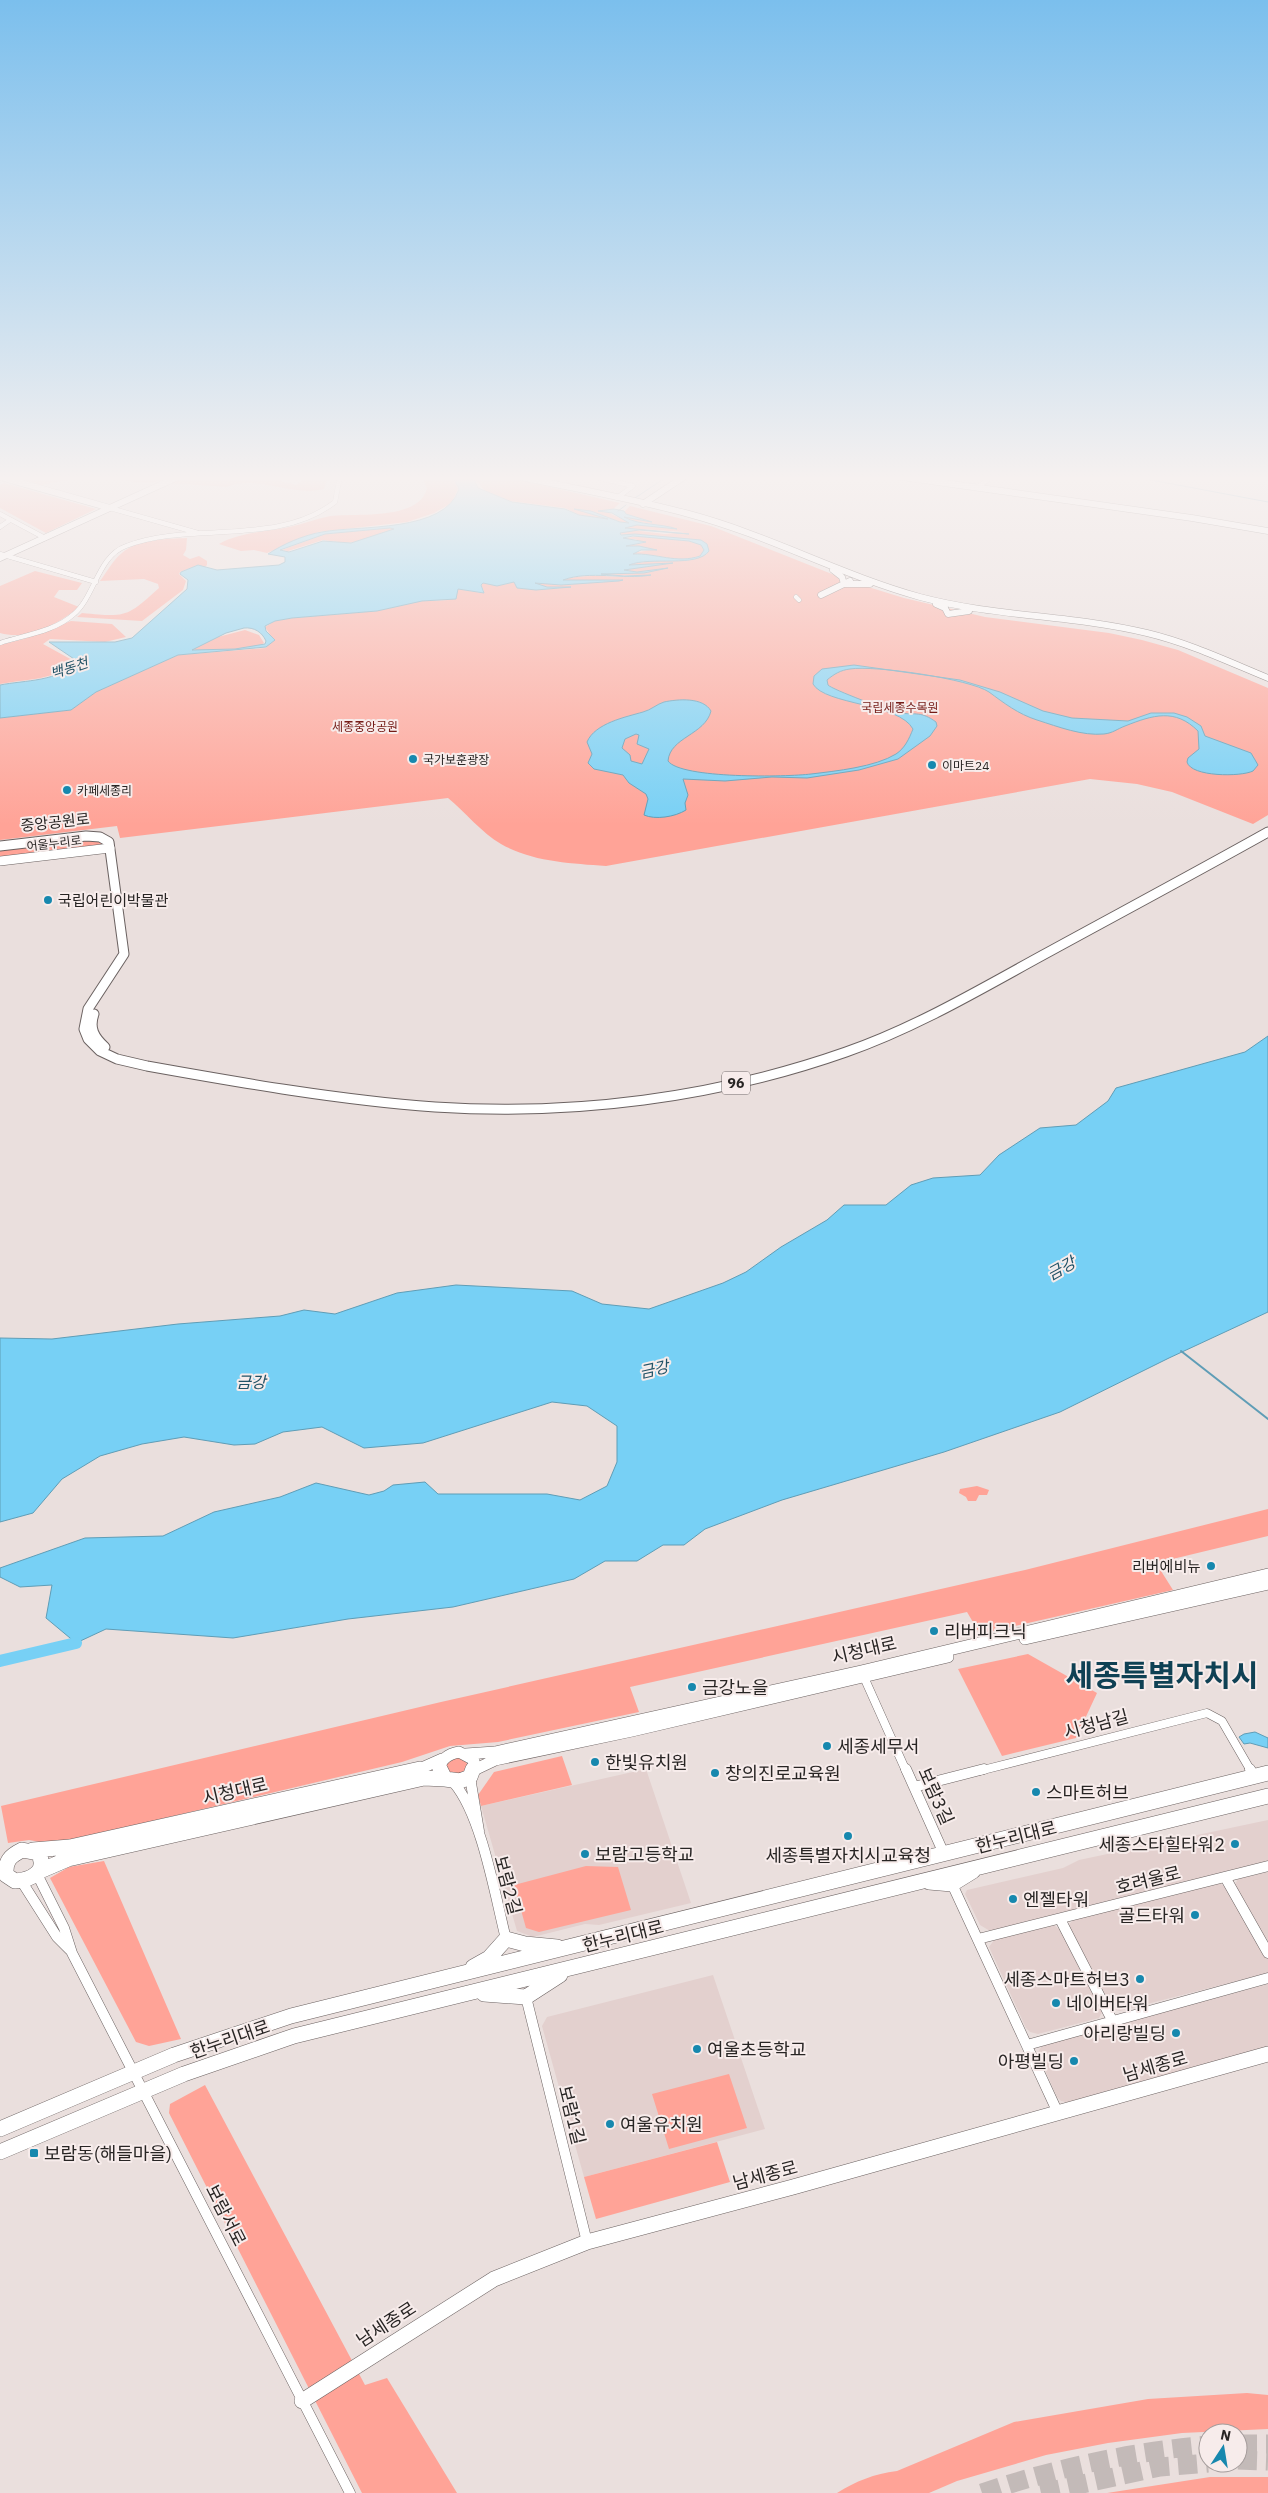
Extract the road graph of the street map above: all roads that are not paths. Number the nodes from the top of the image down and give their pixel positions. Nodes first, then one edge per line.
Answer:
1 (89, 592) edge
2 (827, 592) edge
3 (898, 592) edge
4 (905, 592) edge
5 (821, 595) dead end
6 (0, 643) edge
7 (1268, 680) edge
8 (1268, 826) edge
9 (1268, 832) edge
10 (0, 842) edge
11 (0, 846) edge
12 (110, 848) junction
13 (0, 861) edge
14 (88, 1032) junction
15 (126, 1059) joint
16 (153, 1064) junction
17 (1268, 1574) edge
18 (1268, 1584) edge
19 (862, 1674) junction
20 (466, 1754) junction
21 (442, 1759) junction
22 (472, 1773) junction
23 (1268, 1773) edge
24 (1254, 1776) junction
25 (448, 1780) junction
26 (914, 1787) junction
27 (1268, 1796) edge
28 (1246, 1802) junction
29 (1268, 1804) edge
30 (480, 1839) junction
31 (33, 1850) junction
32 (944, 1854) junction
33 (6, 1859) edge
34 (982, 1865) junction
35 (1268, 1866) edge
36 (38, 1873) junction
37 (1225, 1877) junction
38 (10, 1880) edge
39 (918, 1881) junction
40 (952, 1884) junction
41 (1060, 1919) junction
42 (978, 1939) junction
43 (506, 1940) junction
44 (571, 1948) junction
45 (72, 1953) junction
46 (1268, 1953) edge
47 (574, 1968) junction
48 (459, 1976) junction
49 (1268, 1978) edge
50 (461, 1995) junction
51 (526, 1997) junction
52 (1112, 2020) junction
53 (1027, 2044) junction
54 (1268, 2054) edge
55 (133, 2072) junction
56 (143, 2091) junction
57 (1058, 2113) junction
58 (0, 2129) edge
59 (0, 2152) edge
60 (587, 2242) junction
61 (302, 2401) junction
62 (350, 2493) edge

1 - 6 street
2 - 5 street
3 - 7 street
4 - 7 street
8 - 16 main road, 96
9 - 16 main road, 96
10 - 14 main road, 중앙공원로
11 - 12 main road, 중앙공원로
12 - 13 street, 어울누리로
12 - 14 main road
14 - 15 main road, 96
15 - 16 main road, 96
17 - 19 street, 시청대로
18 - 19 street, 시청대로
19 - 20 street, 시청대로
19 - 22 street, 시청대로
19 - 26 street, 보람3길
20 - 21 street
20 - 22 street
21 - 25 street
21 - 31 street, 시청대로
22 - 25 street
22 - 30 street, 보람2길
23 - 24 street, 한누리대로
24 - 26 street, 시청남길
24 - 32 street, 한누리대로
25 - 30 street, 보람2길
25 - 36 street, 시청대로
26 - 32 street, 보람3길
27 - 28 street, 한누리대로
28 - 29 street
28 - 34 street, 한누리대로
30 - 43 street, 보람2길
31 - 33 street
31 - 36 street
32 - 44 street, 한누리대로
33 - 38 street
34 - 39 street, 한누리대로
34 - 40 street
35 - 37 street, 호려울로
36 - 38 street
36 - 45 street
37 - 41 street, 호려울로
37 - 46 street
38 - 45 street
39 - 40 street
39 - 47 street, 한누리대로
40 - 42 street
41 - 42 street, 호려울로
41 - 52 street
42 - 53 street
43 - 44 street
43 - 48 street
44 - 48 street, 한누리대로
45 - 55 street, 보람서로
47 - 50 street, 한누리대로
47 - 51 street
48 - 55 street, 한누리대로
49 - 52 street
50 - 51 street
50 - 56 street, 한누리대로
51 - 60 street, 보람1길
52 - 53 street
53 - 57 street
54 - 57 street, 남세종로
55 - 56 street, 보람서로
55 - 58 street, 한누리대로
56 - 59 street, 한누리대로
56 - 61 street, 보람서로
57 - 60 street, 남세종로
60 - 61 street, 남세종로
61 - 62 street, 보람서로

